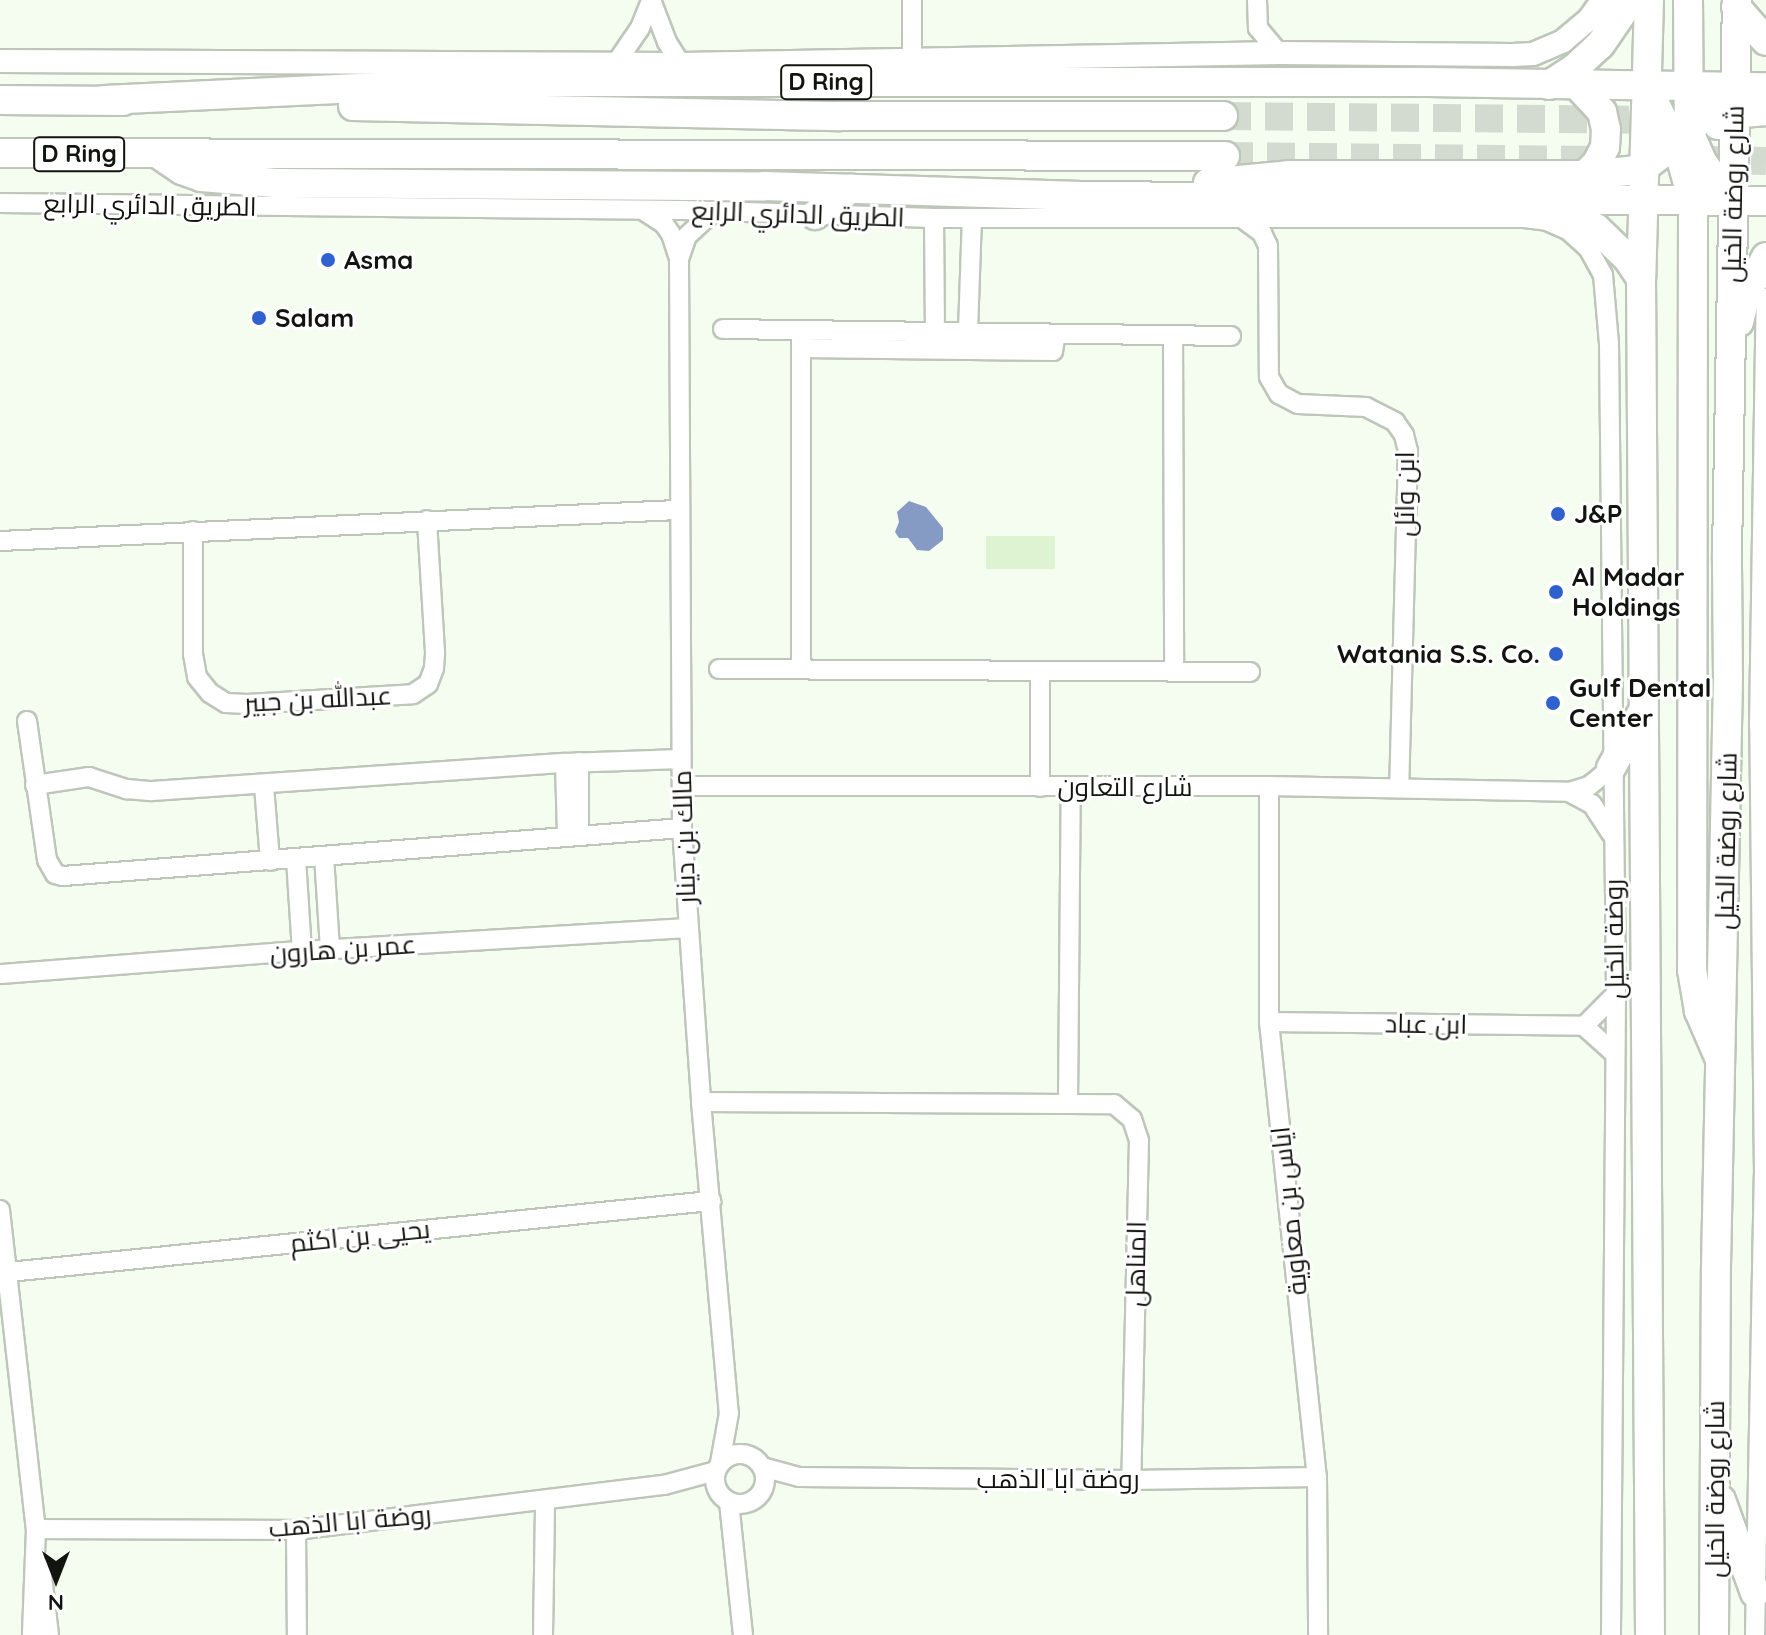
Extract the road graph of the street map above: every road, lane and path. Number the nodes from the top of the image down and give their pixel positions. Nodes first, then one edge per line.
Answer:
1 (651, 0) edge
2 (912, 0) edge
3 (1257, 0) edge
4 (1603, 0) edge
5 (1631, 0) edge
6 (1649, 0) edge
7 (1688, 0) edge
8 (1736, 4) edge
9 (1258, 28) junction
10 (1766, 41) edge
11 (1279, 53) junction
12 (1238, 54) junction
13 (912, 58) junction
14 (0, 61) edge
15 (616, 63) junction
16 (681, 64) junction
17 (0, 73) edge
18 (872, 82) junction
19 (1311, 82) junction
20 (434, 84) junction
21 (1563, 85) junction
22 (1647, 86) junction
23 (1688, 86) junction
24 (1735, 86) junction
25 (1766, 87) edge
26 (0, 100) edge
27 (104, 100) junction
28 (1766, 111) edge
29 (1223, 116) tunnel mouth
30 (1734, 117) junction
31 (1685, 143) junction
32 (0, 153) edge
33 (158, 154) junction
34 (1225, 156) tunnel mouth
35 (1643, 168) junction
36 (1585, 175) junction
37 (850, 189) junction
38 (1049, 195) junction
39 (1161, 197) junction
40 (1731, 201) junction
41 (1766, 201) edge
42 (1534, 202) junction
43 (1642, 202) junction
44 (1693, 202) junction
45 (0, 203) edge
46 (641, 210) junction
47 (714, 211) junction
48 (815, 215) junction
49 (934, 218) junction
50 (972, 218) junction
51 (1079, 218) junction
52 (1240, 218) junction
53 (1290, 218) junction
54 (1588, 248) joint
55 (1269, 253) junction
56 (1766, 257) edge
57 (679, 259) junction
58 (1641, 278) junction
59 (1766, 298) edge
60 (723, 329) dead end
61 (968, 331) junction
62 (935, 332) junction
63 (1056, 334) junction
64 (1173, 335) junction
65 (1231, 336) dead end
66 (801, 339) junction
67 (1730, 349) junction
68 (678, 510) junction
69 (427, 520) junction
70 (193, 531) junction
71 (0, 541) edge
72 (719, 669) dead end
73 (801, 669) junction
74 (1040, 671) junction
75 (1174, 671) junction
76 (1250, 672) dead end
77 (1728, 679) junction
78 (1644, 708) junction
79 (27, 721) dead end
80 (1763, 731) edge
81 (681, 759) junction
82 (572, 762) junction
83 (1611, 768) junction
84 (1763, 772) edge
85 (35, 785) junction
86 (264, 786) junction
87 (682, 786) junction
88 (1269, 786) junction
89 (1040, 787) junction
90 (1071, 787) junction
91 (1399, 788) junction
92 (1569, 792) junction
93 (682, 828) junction
94 (573, 834) junction
95 (1612, 835) junction
96 (324, 856) junction
97 (296, 859) junction
98 (270, 861) junction
99 (687, 928) junction
100 (330, 949) junction
101 (302, 951) junction
102 (0, 974) edge
103 (1616, 994) junction
104 (1269, 1022) junction
105 (1584, 1026) junction
106 (1764, 1029) edge
107 (1615, 1054) junction
108 (1722, 1062) junction
109 (1763, 1085) edge
110 (701, 1102) junction
111 (1068, 1104) junction
112 (711, 1201) junction
113 (0, 1210) edge
114 (9, 1272) junction
115 (729, 1413) junction
116 (755, 1462) junction
117 (717, 1474) junction
118 (799, 1477) junction
119 (1317, 1477) junction
120 (1131, 1480) junction
121 (1715, 1482) junction
122 (763, 1490) junction
123 (545, 1501) junction
124 (738, 1503) junction
125 (296, 1530) junction
126 (36, 1537) junction
127 (1755, 1593) junction
128 (1647, 1629) edge
129 (32, 1635) edge
130 (49, 1635) edge
131 (297, 1635) edge
132 (543, 1635) edge
133 (743, 1635) edge
134 (1318, 1635) edge
135 (1611, 1635) edge
136 (1714, 1635) edge
137 (1755, 1635) edge

1 - 15 street
1 - 16 street
2 - 13 street
3 - 9 street
4 - 11 street
5 - 21 main road
6 - 22 main road
7 - 23 main road
8 - 10 main road
8 - 24 main road, شارع روضة الخيل
9 - 11 street
9 - 12 street
11 - 12 street
11 - 19 street
12 - 13 street
13 - 16 street
13 - 18 street
14 - 15 street
15 - 16 street
17 - 20 street
18 - 19 main road, D Ring
18 - 20 main road, D Ring
19 - 21 main road, D Ring
20 - 27 main road, D Ring
21 - 22 main road, D Ring
21 - 36 main road
22 - 23 main road, D Ring
22 - 31 main road
22 - 35 main road
23 - 24 main road, D Ring
23 - 31 main road
24 - 25 main road, D Ring
24 - 30 main road, شارع روضة الخيل
24 - 31 main road
26 - 27 main road, D Ring
27 - 29 main road, D Ring
28 - 30 main road
30 - 31 main road
30 - 40 main road, شارع روضة الخيل
31 - 35 main road
31 - 40 main road
31 - 43 main road
31 - 44 main road
32 - 33 main road, الطريق الدائري الرابع / D Ring
33 - 34 main road, الطريق الدائري الرابع / D Ring
33 - 37 main road, D Ring
35 - 36 main road
35 - 43 main road
36 - 39 main road
37 - 38 main road, D Ring
37 - 48 main road
38 - 39 main road, D Ring
38 - 51 main road
39 - 42 main road, D Ring
40 - 41 main road, D Ring
40 - 44 main road, D Ring
40 - 67 main road, شارع روضة الخيل
42 - 43 main road, D Ring
42 - 58 main road
43 - 44 main road, D Ring
43 - 58 main road
44 - 108 main road
45 - 46 street, الطريق الدائري الرابع
46 - 47 street, الطريق الدائري الرابع
46 - 57 street, مالك بن دينار
47 - 48 street, الطريق الدائري الرابع
47 - 57 street, مالك بن دينار
48 - 49 street, الطريق الدائري الرابع
49 - 50 street, الطريق الدائري الرابع
49 - 62 street
50 - 51 street, الطريق الدائري الرابع
50 - 61 street
51 - 52 street, الطريق الدائري الرابع
52 - 53 street, الطريق الدائري الرابع
52 - 55 street
53 - 54 street, الطريق الدائري الرابع
53 - 55 street
54 - 83 street, روضة الخيل
55 - 91 street, ابن وائل
56 - 67 main road
57 - 68 street, مالك بن دينار
58 - 78 main road
59 - 80 street
60 - 66 street
61 - 62 street
61 - 63 street
62 - 66 street
63 - 64 street
63 - 66 street
64 - 65 street
64 - 75 street
66 - 73 street
67 - 77 main road, شارع روضة الخيل
68 - 69 street
68 - 81 street, مالك بن دينار
69 - 70 street
69 - 70 street, عبدالله بن جبير
70 - 71 street
72 - 73 street
73 - 74 street
74 - 75 street
74 - 89 street
75 - 76 street
77 - 80 street
77 - 108 main road, شارع روضة الخيل
78 - 83 main road
78 - 128 main road
79 - 85 street
80 - 84 street
81 - 82 street
81 - 87 street, مالك بن دينار
82 - 86 street
82 - 94 street
83 - 92 street, شارع التعاون
83 - 95 street, روضة الخيل
84 - 106 street
85 - 86 street
85 - 98 street
86 - 98 street
87 - 89 street, شارع التعاون
87 - 93 street, مالك بن دينار
88 - 90 street, شارع التعاون
88 - 91 street, شارع التعاون
88 - 104 street, اياس بن معاوية
89 - 90 street, شارع التعاون
90 - 111 street
91 - 92 street, شارع التعاون
92 - 95 street
93 - 94 street
93 - 99 street, مالك بن دينار
94 - 96 street
95 - 103 street, روضة الخيل
96 - 97 street
96 - 100 street
97 - 98 street
97 - 101 street
99 - 100 street, عمر بن هارون
99 - 110 street, مالك بن دينار
100 - 101 street, عمر بن هارون
101 - 102 street, عمر بن هارون
103 - 105 street
103 - 107 street, روضة الخيل
104 - 105 street, ابن عباد
104 - 119 street, اياس بن معاوية
105 - 107 street
106 - 109 street
107 - 135 street, روضة الخيل
108 - 121 main road, شارع روضة الخيل
109 - 127 street
110 - 111 street, المناهل
110 - 112 street, مالك بن دينار
111 - 120 street, المناهل
112 - 114 street, يحيى بن اكثم
112 - 115 street, مالك بن دينار
113 - 114 street
114 - 126 street
115 - 116 street, مالك بن دينار
115 - 117 street, مالك بن دينار
116 - 117 street, روضة ابا الذهب
116 - 118 street, روضة ابا الذهب
116 - 122 street
117 - 123 street, روضة ابا الذهب
117 - 124 street
118 - 120 street, روضة ابا الذهب
118 - 122 street, روضة ابا الذهب
119 - 120 street, روضة ابا الذهب
119 - 134 street, اياس بن معاوية
121 - 127 main road
121 - 136 main road, شارع روضة الخيل
122 - 124 street
123 - 125 street, روضة ابا الذهب
123 - 132 street
124 - 133 street
125 - 126 street, روضة ابا الذهب
125 - 131 street
126 - 129 street
126 - 130 street
127 - 137 street

